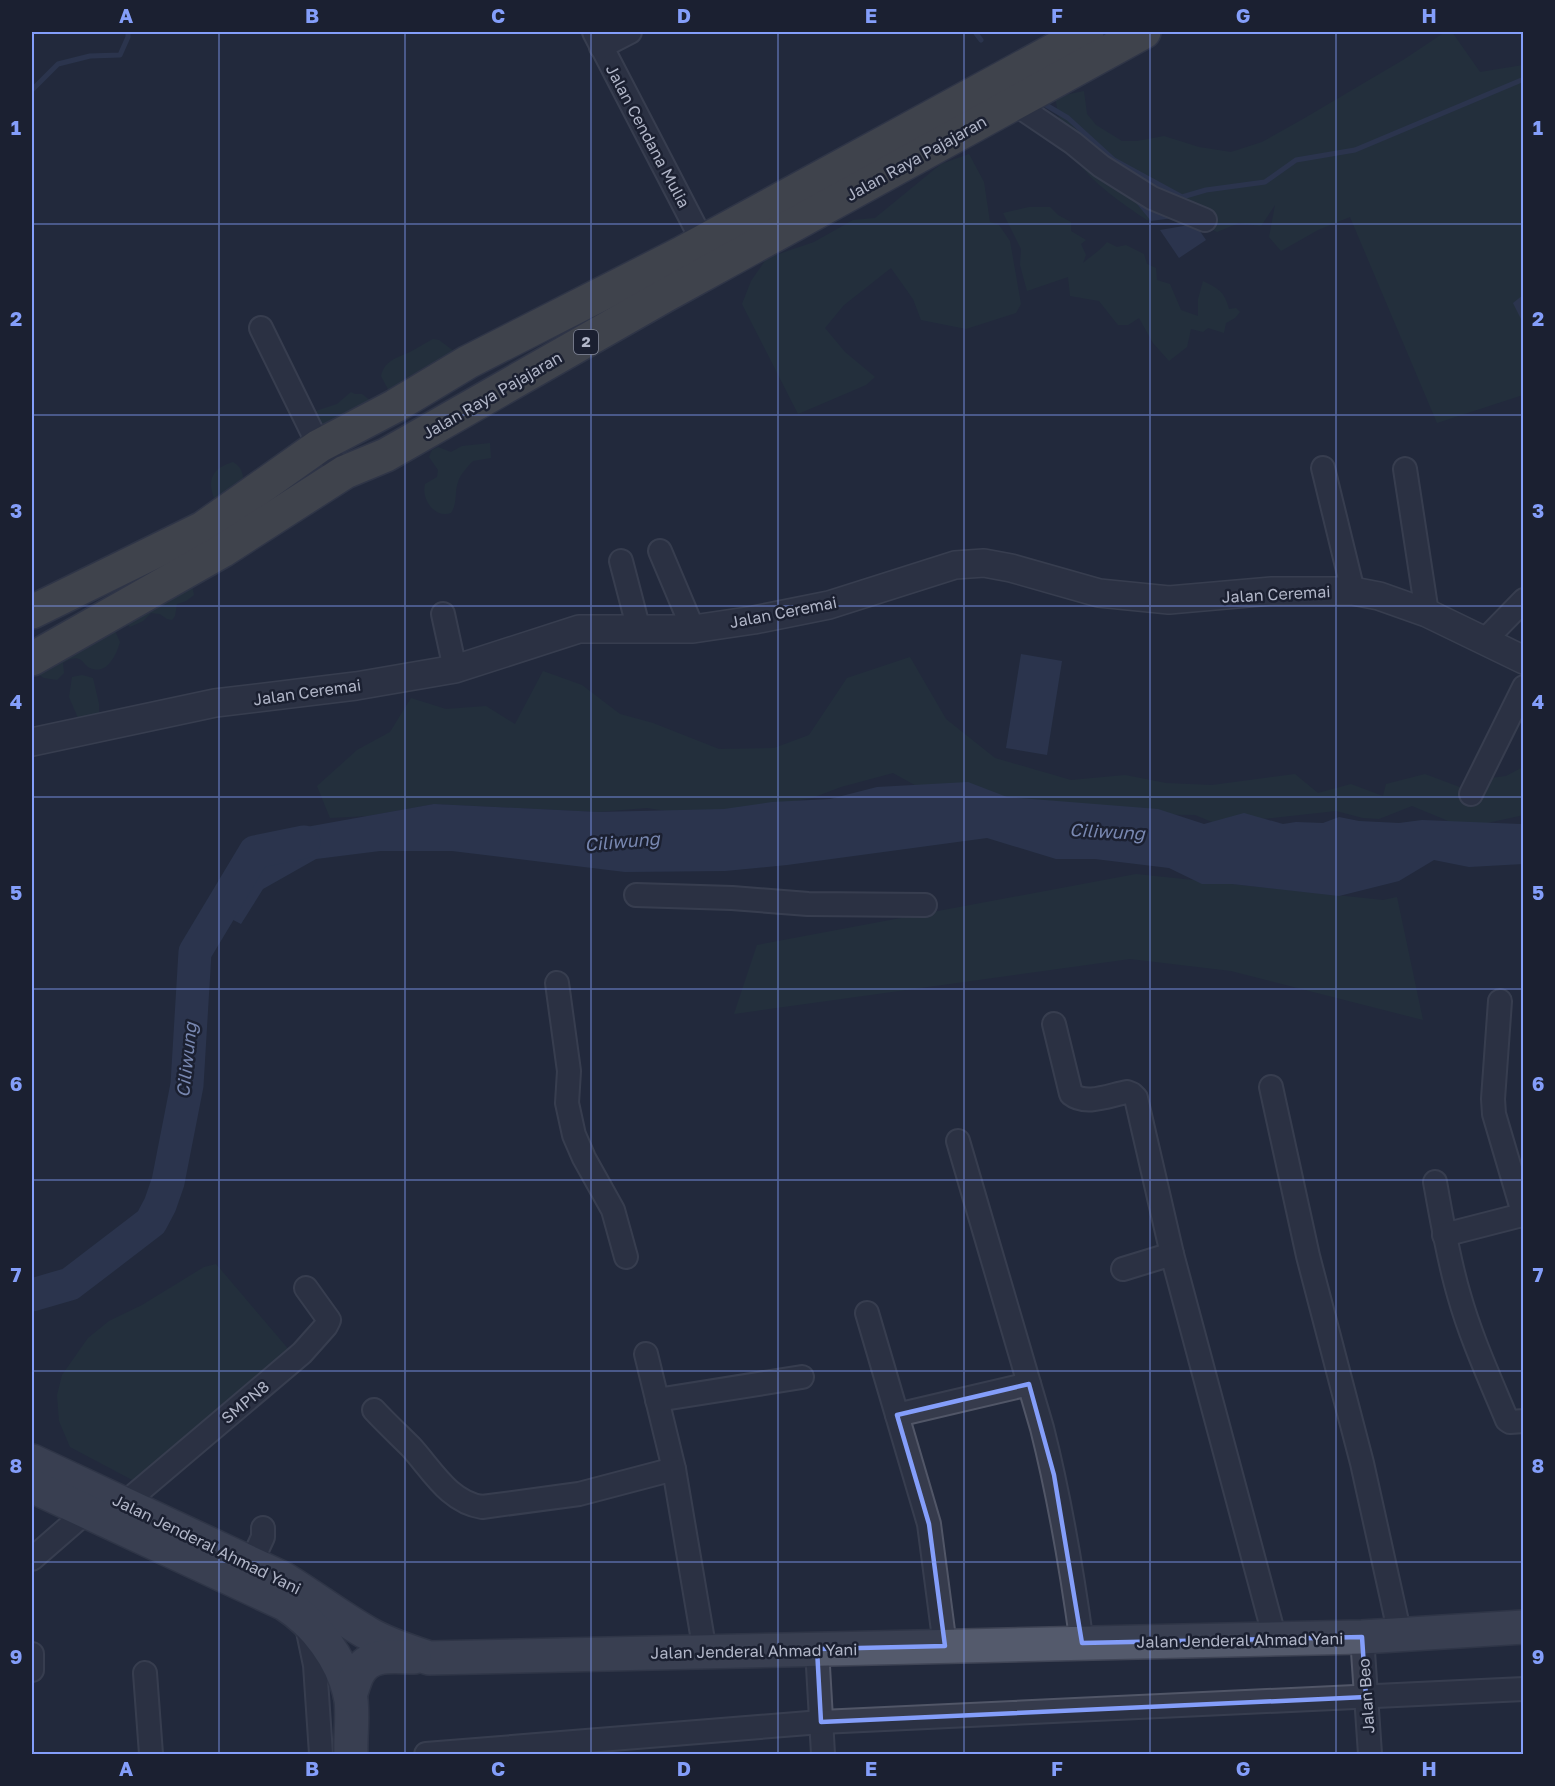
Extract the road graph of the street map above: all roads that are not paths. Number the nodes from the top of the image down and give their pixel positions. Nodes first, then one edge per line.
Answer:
1 (630, 32) edge
2 (1087, 32) edge
3 (1144, 32) edge
4 (598, 39) edge
5 (1014, 103) junction
6 (1205, 220) dead end
7 (702, 240) junction
8 (261, 328) dead end
9 (319, 446) junction
10 (1323, 468) dead end
11 (1405, 469) dead end
12 (345, 472) junction
13 (660, 551) dead end
14 (621, 561) dead end
15 (1353, 591) junction
16 (1524, 600) edge
17 (32, 612) edge
18 (1426, 613) junction
19 (443, 614) dead end
20 (693, 628) junction
21 (639, 630) junction
22 (1484, 641) junction
23 (32, 659) edge
24 (1524, 660) edge
25 (455, 669) junction
26 (1524, 687) edge
27 (32, 742) edge
28 (1471, 794) dead end
29 (636, 895) dead end
30 (925, 905) dead end
31 (557, 983) dead end
32 (1500, 1001) dead end
33 (1054, 1024) dead end
34 (1271, 1088) dead end
35 (958, 1142) dead end
36 (1435, 1182) dead end
37 (1523, 1216) edge
38 (1444, 1235) junction
39 (1172, 1254) junction
40 (626, 1257) dead end
41 (1124, 1269) dead end
42 (306, 1288) dead end
43 (867, 1313) dead end
44 (646, 1354) dead end
45 (802, 1377) dead end
46 (1029, 1384) junction
47 (657, 1400) junction
48 (374, 1410) dead end
49 (897, 1415) junction
50 (1524, 1421) edge
51 (32, 1461) edge
52 (674, 1469) junction
53 (32, 1486) edge
54 (125, 1503) junction
55 (86, 1512) junction
56 (263, 1528) dead end
57 (32, 1559) edge
58 (251, 1563) junction
59 (301, 1615) junction
60 (1524, 1627) edge
61 (1400, 1635) junction
62 (1362, 1637) junction
63 (1275, 1639) junction
64 (1082, 1644) junction
65 (945, 1646) junction
66 (817, 1649) junction
67 (705, 1652) junction
68 (32, 1654) edge
69 (429, 1658) junction
70 (32, 1670) edge
71 (145, 1673) dead end
72 (1524, 1689) edge
73 (350, 1695) junction
74 (1366, 1697) junction
75 (821, 1722) junction
76 (335, 1748) edge
77 (150, 1755) edge
78 (426, 1755) edge
79 (823, 1755) edge
80 (1370, 1755) edge

1 - 4 street
2 - 7 highway, Jalan Raya Pajajaran / 2
3 - 5 highway, Jalan Raya Pajajaran / 2
4 - 7 street, Jalan Cendana Mulia
5 - 6 street
5 - 12 highway, Jalan Raya Pajajaran / 2
7 - 9 highway, Jalan Raya Pajajaran / 2
8 - 9 street
9 - 12 street
9 - 17 highway, Jalan Raya Pajajaran / 2
10 - 15 street
11 - 18 street
12 - 23 highway, Jalan Raya Pajajaran / 2
13 - 20 street
14 - 21 street
15 - 18 street, Jalan Ceremai
15 - 20 street, Jalan Ceremai
16 - 22 street
18 - 22 street, Jalan Ceremai
19 - 25 street
20 - 21 street, Jalan Ceremai
21 - 25 street, Jalan Ceremai
22 - 24 street, Jalan Ceremai
25 - 27 street, Jalan Ceremai
26 - 28 street
29 - 30 street
31 - 40 street
32 - 37 street
33 - 39 street
34 - 61 street
35 - 46 street
36 - 38 street
37 - 38 street
38 - 50 street
39 - 41 street
39 - 63 street
42 - 54 street, SMPN8
43 - 49 street
44 - 47 street
45 - 47 street
46 - 49 street
46 - 64 street
47 - 52 street
48 - 52 street
49 - 65 street
51 - 54 main road, Jalan Jenderal Ahmad Yani
52 - 67 street
53 - 55 main road, Jalan Jenderal Ahmad Yani
54 - 55 street
54 - 58 main road, Jalan Jenderal Ahmad Yani
55 - 57 street
55 - 59 main road, Jalan Jenderal Ahmad Yani
56 - 58 street
58 - 69 main road, Jalan Jenderal Ahmad Yani
59 - 73 main road
59 - 76 street
60 - 61 main road, Jalan Jenderal Ahmad Yani
61 - 62 main road, Jalan Jenderal Ahmad Yani
62 - 63 main road, Jalan Jenderal Ahmad Yani
62 - 74 street, Jalan Beo
63 - 64 main road, Jalan Jenderal Ahmad Yani
64 - 65 main road, Jalan Jenderal Ahmad Yani
65 - 66 main road, Jalan Jenderal Ahmad Yani
66 - 67 main road, Jalan Jenderal Ahmad Yani
66 - 75 street
67 - 69 main road, Jalan Jenderal Ahmad Yani
68 - 70 street
69 - 73 main road
71 - 77 street
72 - 74 street
73 - 76 main road
74 - 75 street
74 - 80 street, Jalan Beo
75 - 78 street
75 - 79 street

